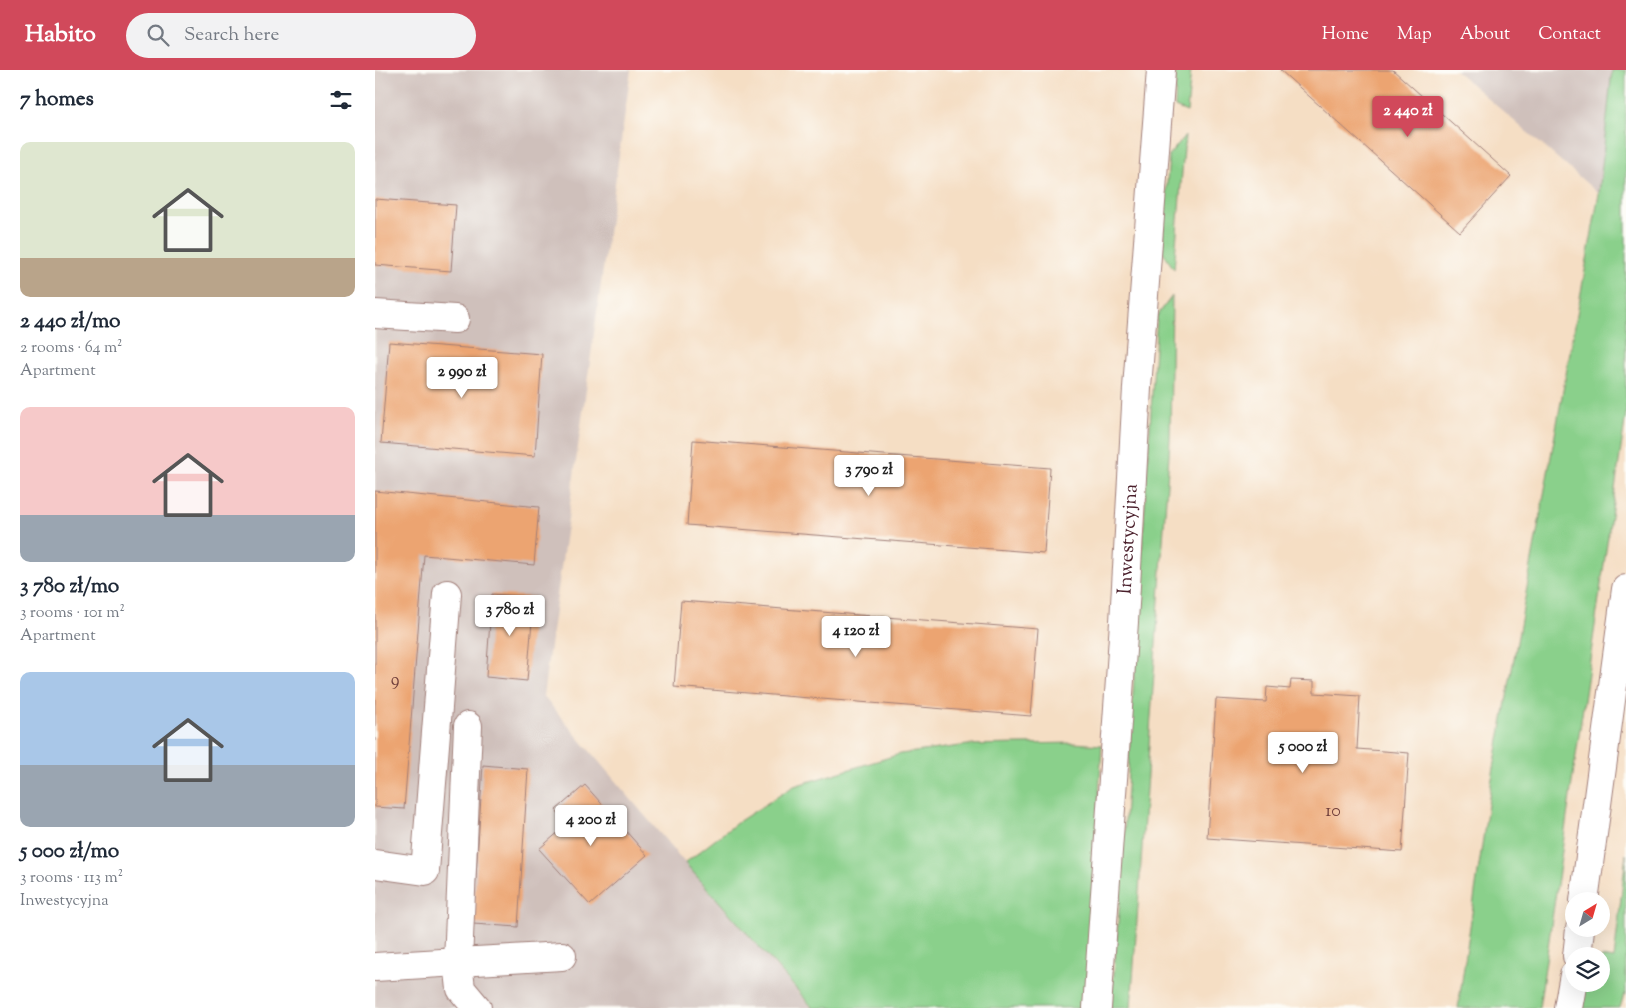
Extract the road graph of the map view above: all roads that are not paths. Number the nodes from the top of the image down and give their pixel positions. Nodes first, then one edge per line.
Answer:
1 (1161, 70) edge
2 (375, 314) edge
3 (455, 320) dead end
4 (1626, 589) edge
5 (447, 594) dead end
6 (468, 726) dead end
7 (375, 864) edge
8 (1585, 892) edge
9 (562, 956) dead end
10 (458, 962) junction
11 (375, 967) edge
12 (1571, 992) edge
13 (477, 1008) edge
14 (1097, 1008) edge
15 (1569, 1008) edge

1 - 14 street, Inwestycyjna
2 - 3 street
4 - 8 street
5 - 7 street
6 - 10 street
9 - 10 street
10 - 11 street
10 - 13 street
12 - 15 street

